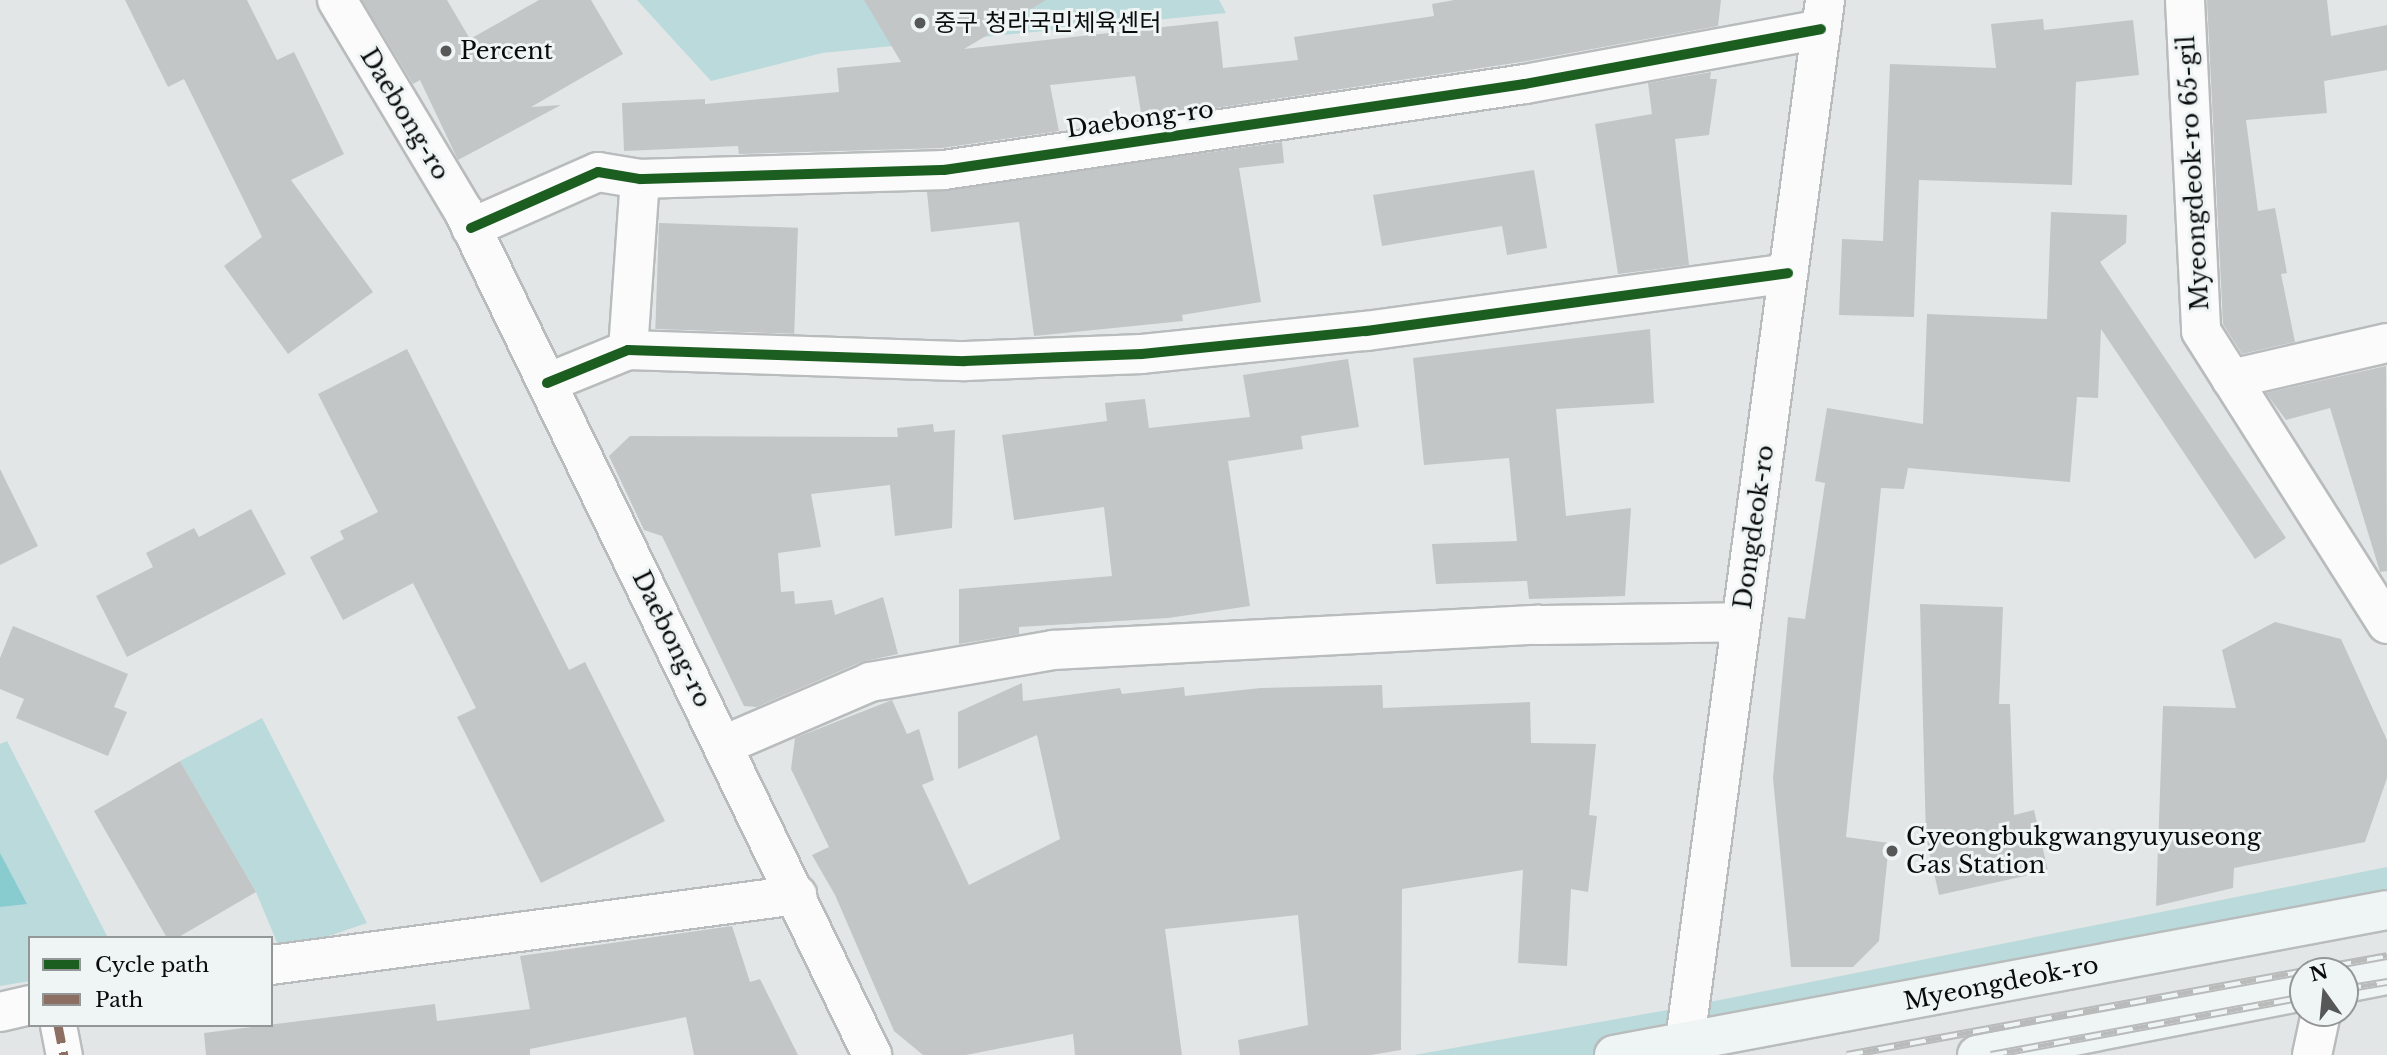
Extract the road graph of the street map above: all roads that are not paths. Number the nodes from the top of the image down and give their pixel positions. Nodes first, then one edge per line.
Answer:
1 (337, 0) edge
2 (2185, 0) edge
3 (1823, 15) edge
4 (640, 179) junction
5 (471, 228) junction
6 (1788, 273) junction
7 (2387, 343) edge
8 (628, 350) junction
9 (2231, 379) junction
10 (547, 383) junction
11 (1741, 622) junction
12 (2387, 624) edge
13 (724, 745) junction
14 (797, 895) junction
15 (2387, 910) edge
16 (273, 965) edge
17 (2387, 975) edge
18 (2359, 980) edge
19 (2289, 994) edge
20 (28, 1005) edge
21 (0, 1012) edge
22 (58, 1027) edge
23 (2318, 1027) edge
24 (1684, 1049) edge
25 (64, 1055) edge
26 (872, 1055) edge
27 (1614, 1055) edge
28 (1977, 1055) edge
29 (2312, 1055) edge

1 - 5 street, Daebong-ro
2 - 9 street, Myeongdeok-ro 65-gil
3 - 4 street, Daebong-ro
3 - 6 street, Dongdeok-ro
4 - 5 street, Daebong-ro
4 - 8 street
5 - 10 street, Daebong-ro
6 - 8 street
6 - 11 street, Dongdeok-ro
7 - 9 street
8 - 10 street
9 - 12 street, Myeongdeok-ro 65-gil
10 - 13 street, Daebong-ro
11 - 13 street
11 - 24 street, Dongdeok-ro
13 - 14 street, Daebong-ro
14 - 16 street
14 - 26 street, Daebong-ro
15 - 24 main road, Myeongdeok-ro
17 - 18 main road
19 - 28 main road
20 - 21 street
22 - 25 street
23 - 29 street
24 - 27 main road, Myeongdeok-ro

